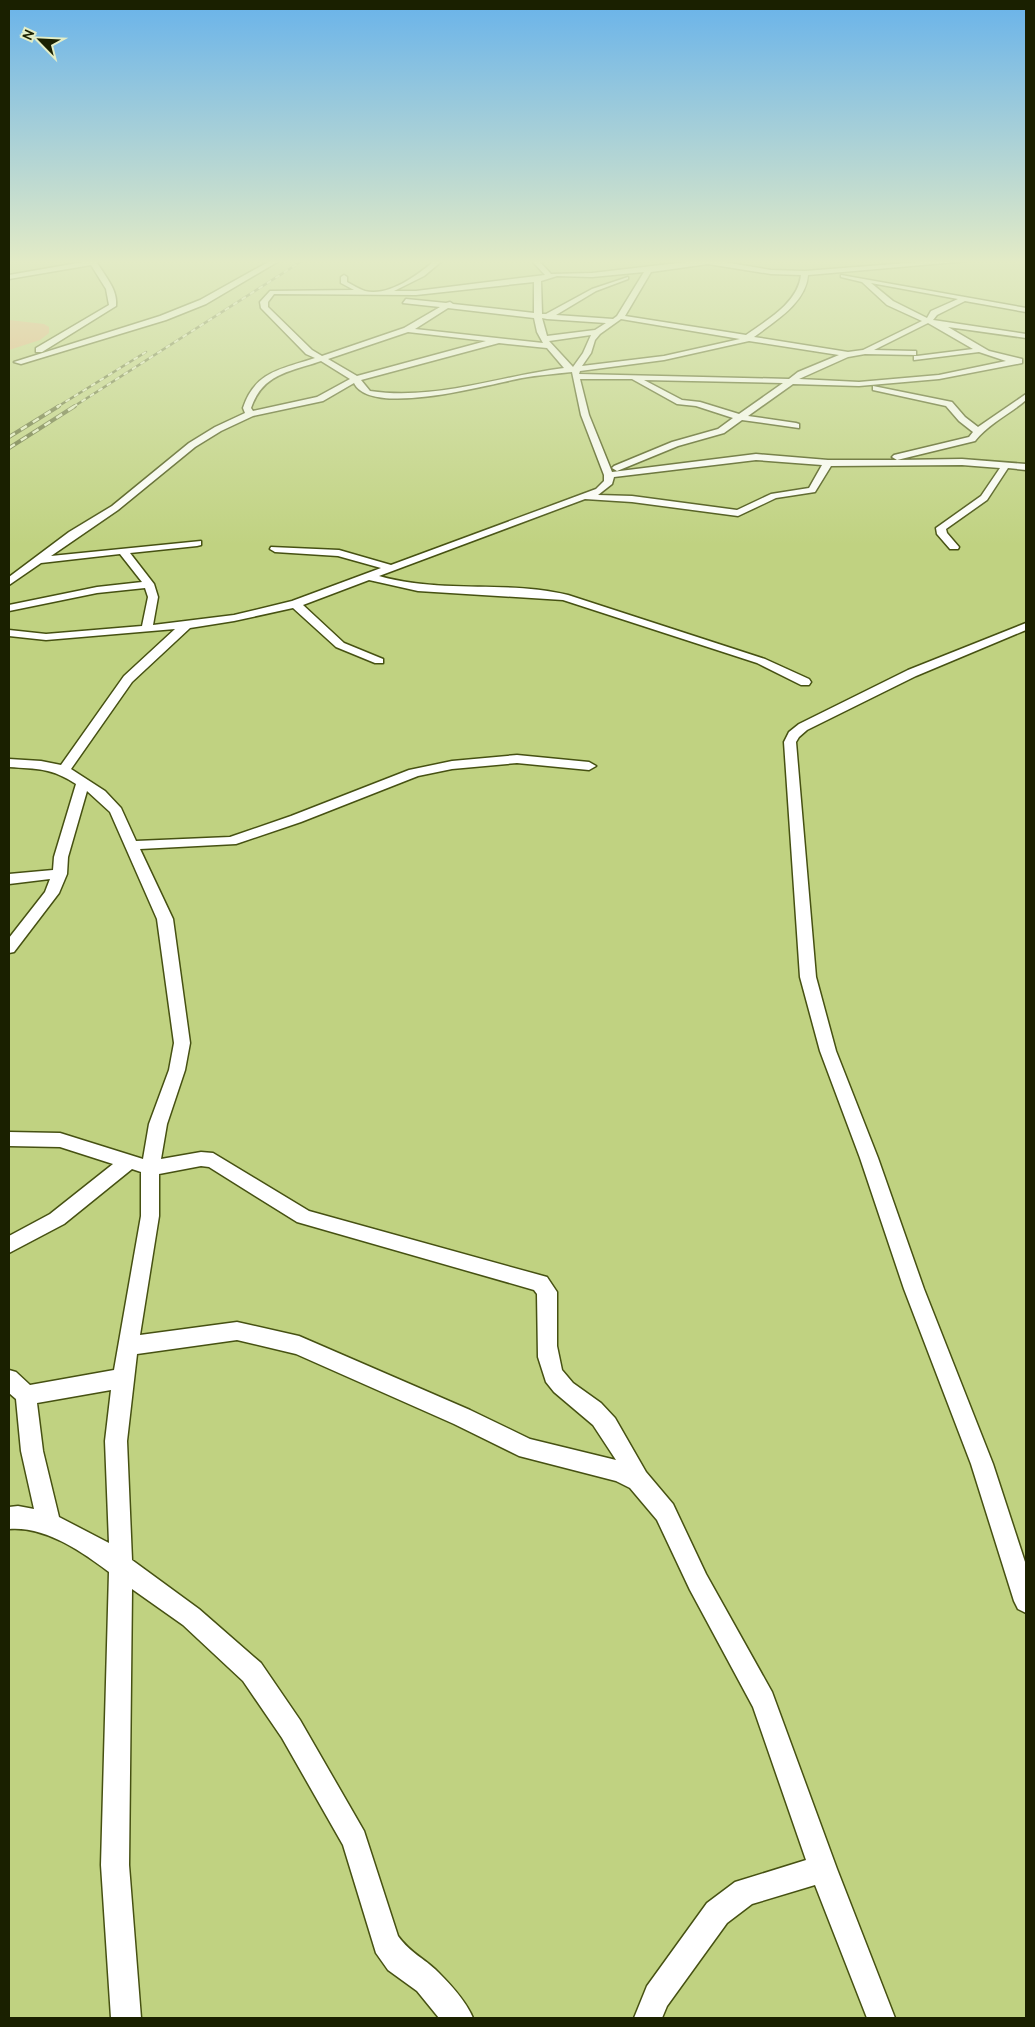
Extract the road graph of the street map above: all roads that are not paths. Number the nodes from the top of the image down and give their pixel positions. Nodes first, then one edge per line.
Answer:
1 (29, 356) edge
2 (39, 356) edge
3 (314, 356) edge
4 (329, 356) edge
5 (442, 356) edge
6 (559, 356) edge
7 (586, 356) edge
8 (675, 356) edge
9 (845, 356) edge
10 (879, 356) edge
11 (914, 356) edge
12 (959, 356) edge
13 (1000, 356) edge
14 (319, 359) junction
15 (18, 362) junction
16 (1023, 362) edge
17 (919, 366) junction
18 (9, 367) edge
19 (574, 371) junction
20 (633, 377) junction
21 (356, 379) junction
22 (788, 382) junction
23 (859, 384) junction
24 (1026, 396) edge
25 (920, 398) junction
26 (250, 414) junction
27 (738, 417) junction
28 (796, 426) dead end
29 (978, 431) junction
30 (828, 463) junction
31 (878, 464) junction
32 (1006, 465) junction
33 (1026, 467) edge
34 (608, 474) junction
35 (583, 498) junction
36 (197, 543) dead end
37 (954, 547) dead end
38 (275, 549) dead end
39 (124, 552) junction
40 (39, 560) junction
41 (391, 568) junction
42 (370, 577) junction
43 (9, 582) edge
44 (149, 584) junction
45 (295, 604) junction
46 (9, 608) edge
47 (187, 625) junction
48 (1026, 626) edge
49 (147, 628) junction
50 (9, 633) edge
51 (379, 661) dead end
52 (805, 682) dead end
53 (9, 763) edge
54 (589, 766) dead end
55 (64, 770) junction
56 (83, 783) junction
57 (133, 845) junction
58 (60, 874) junction
59 (9, 879) edge
60 (9, 948) edge
61 (9, 1138) edge
62 (128, 1162) junction
63 (150, 1168) junction
64 (9, 1245) edge
65 (128, 1346) junction
66 (123, 1378) junction
67 (9, 1379) edge
68 (26, 1395) junction
69 (638, 1480) junction
70 (9, 1518) edge
71 (49, 1524) junction
72 (121, 1566) junction
73 (1026, 1601) edge
74 (823, 1869) junction
75 (126, 2018) edge
76 (458, 2018) edge
77 (648, 2018) edge
78 (880, 2018) edge

1 - 15 street
2 - 15 street
3 - 14 street
4 - 14 street
5 - 21 street
6 - 19 street
7 - 19 street
8 - 19 street
9 - 22 street
10 - 17 street
11 - 17 street
12 - 17 street
13 - 16 street
14 - 21 street
14 - 26 street
15 - 18 street
16 - 17 street
17 - 23 street
17 - 25 street
19 - 20 street
19 - 21 street
19 - 34 street
20 - 22 street
20 - 27 street
21 - 26 street
22 - 23 street
22 - 27 street
23 - 25 street
24 - 29 street
25 - 29 street
26 - 40 street
27 - 28 street
27 - 34 street
29 - 31 street
30 - 31 street
30 - 34 street
30 - 35 street
31 - 32 street
32 - 33 street
32 - 37 street
34 - 35 street
35 - 41 street
36 - 39 street
38 - 41 street
39 - 40 street
39 - 44 street
40 - 43 street
41 - 42 street
42 - 45 street
42 - 52 street
44 - 46 street
44 - 49 street
45 - 47 street
45 - 51 street
47 - 49 street
47 - 55 street
48 - 73 street
49 - 50 street
53 - 55 street
54 - 57 street
55 - 56 street
56 - 57 street
56 - 58 street
57 - 63 street
58 - 59 street
58 - 60 street
61 - 62 street
62 - 63 street
62 - 64 street
63 - 65 street
63 - 69 street
65 - 66 street
65 - 69 street
66 - 68 street
66 - 72 street
67 - 68 street
68 - 71 street
69 - 74 street
70 - 71 street
71 - 72 street
72 - 75 street
72 - 76 street
74 - 77 street
74 - 78 street

